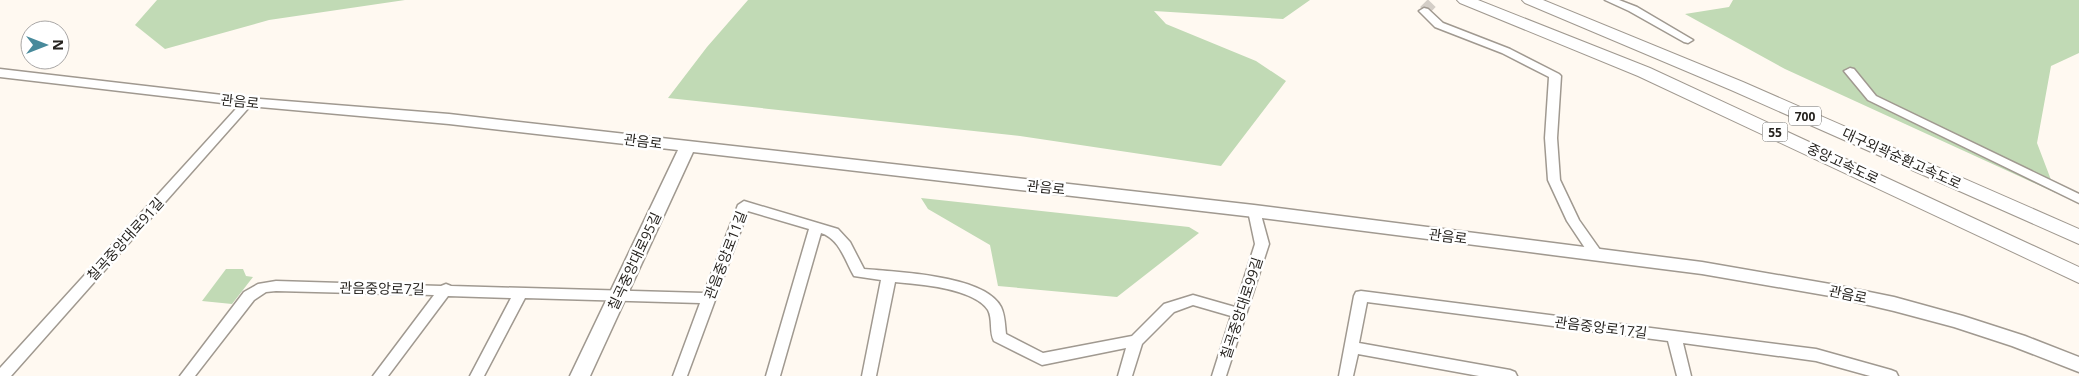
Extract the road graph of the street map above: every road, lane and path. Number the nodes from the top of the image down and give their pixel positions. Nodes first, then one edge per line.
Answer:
1 (1465, 0) edge
2 (1487, 0) edge
3 (1530, 0) edge
4 (1554, 0) edge
5 (1610, 0) edge
6 (1424, 11) dead end
7 (1688, 40) dead end
8 (1850, 71) dead end
9 (0, 73) edge
10 (248, 102) junction
11 (688, 146) junction
12 (2079, 199) edge
13 (1254, 210) junction
14 (2079, 224) edge
15 (816, 227) junction
16 (2079, 237) edge
17 (1596, 254) junction
18 (2079, 264) edge
19 (889, 276) junction
20 (2079, 276) edge
21 (446, 289) junction
22 (521, 292) junction
23 (618, 295) junction
24 (708, 298) junction
25 (1239, 313) junction
26 (1674, 337) junction
27 (1136, 341) junction
28 (1352, 347) junction
29 (2079, 365) edge
30 (2, 376) edge
31 (187, 376) edge
32 (380, 376) edge
33 (477, 376) edge
34 (580, 376) edge
35 (680, 376) edge
36 (773, 376) edge
37 (868, 376) edge
38 (1126, 376) edge
39 (1219, 376) edge
40 (1346, 376) edge
41 (1510, 376) edge
42 (1684, 376) edge
43 (1891, 376) edge

1 - 20 highway, 중앙고속도로 / 55
2 - 18 highway, 중앙고속도로 / 55
3 - 16 highway, 대구외곽순환고속도로 / 700
4 - 14 highway, 대구외곽순환고속도로 / 700
5 - 7 street
6 - 17 street
8 - 12 street
9 - 10 main road, 관음로
10 - 11 main road, 관음로
10 - 30 street, 칠곡중앙대로91길
11 - 13 main road, 관음로
11 - 23 main road, 칠곡중앙대로95길
13 - 17 main road, 관음로
13 - 25 street, 칠곡중앙대로99길
15 - 19 street, 관음중앙로11길
15 - 24 street, 관음중앙로11길
15 - 36 street
17 - 29 main road, 관음로
19 - 27 street, 관음중앙로11길
19 - 37 street
21 - 22 street, 관음중앙로7길
21 - 31 street, 관음중앙로7길
21 - 32 street
22 - 23 street, 관음중앙로7길
22 - 33 street
23 - 24 street, 관음중앙로7길
23 - 34 main road, 칠곡중앙대로95길
24 - 35 street, 관음중앙로11길
25 - 27 street
25 - 39 street, 칠곡중앙대로99길
26 - 28 street, 관음중앙로17길
26 - 42 street
26 - 43 street, 관음중앙로17길
27 - 38 street
28 - 40 street, 관음중앙로17길
28 - 41 street

